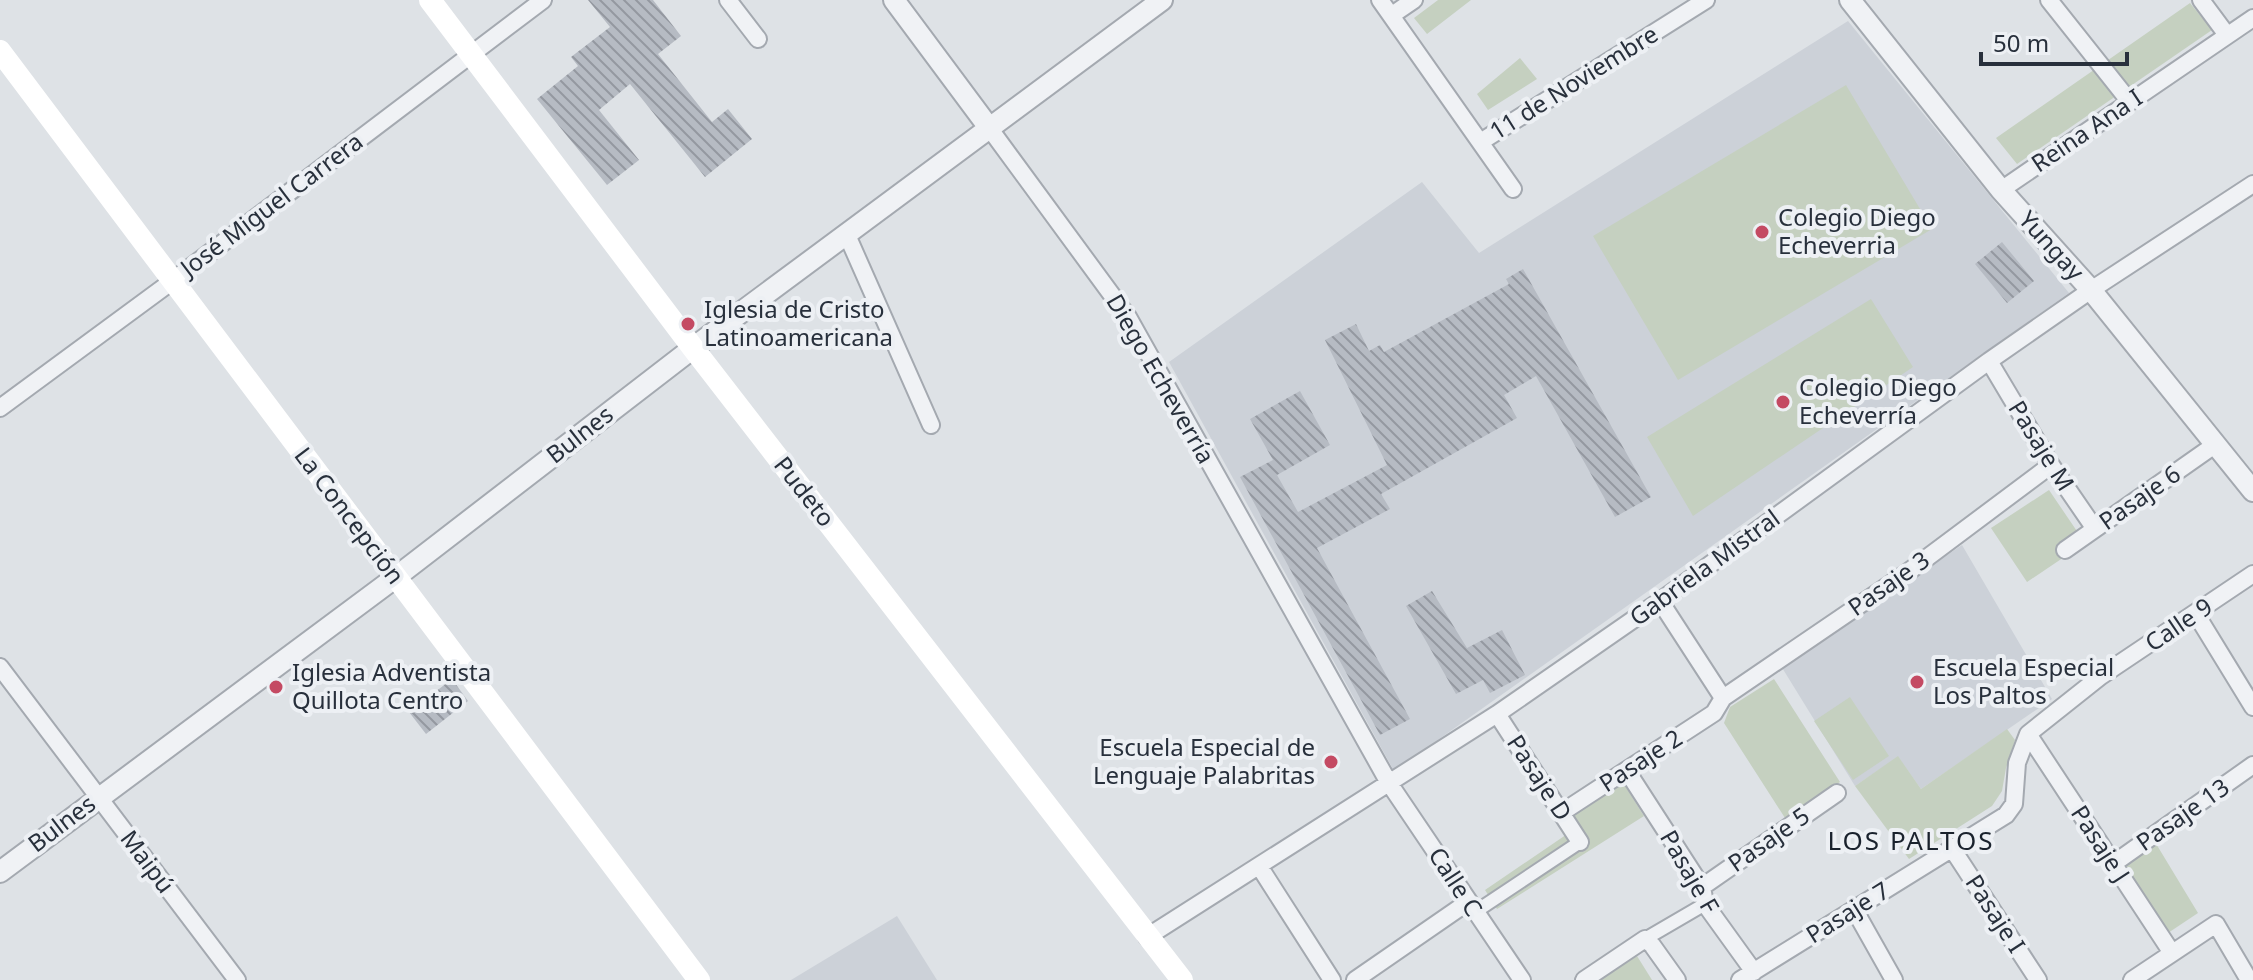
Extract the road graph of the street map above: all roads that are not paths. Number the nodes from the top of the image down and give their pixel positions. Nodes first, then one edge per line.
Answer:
1 (430, 0) edge
2 (543, 0) edge
3 (728, 0) edge
4 (894, 0) edge
5 (1162, 0) edge
6 (1380, 0) edge
7 (1414, 0) edge
8 (1706, 0) edge
9 (1850, 0) edge
10 (2049, 0) edge
11 (2201, 0) edge
12 (1392, 15) junction
13 (2253, 18) edge
14 (2227, 35) junction
15 (758, 39) dead end
16 (0, 51) edge
17 (470, 54) junction
18 (2130, 102) junction
19 (990, 129) junction
20 (1482, 141) junction
21 (2253, 184) edge
22 (1513, 189) dead end
23 (2001, 190) junction
24 (847, 235) junction
25 (171, 282) junction
26 (2091, 290) junction
27 (693, 348) junction
28 (1989, 361) junction
29 (0, 408) edge
30 (931, 425) dead end
31 (2216, 444) junction
32 (2051, 465) junction
33 (2253, 491) edge
34 (2095, 529) junction
35 (2065, 550) dead end
36 (2253, 574) edge
37 (396, 577) junction
38 (1660, 601) junction
39 (2196, 614) junction
40 (0, 667) edge
41 (1721, 704) junction
42 (2253, 707) edge
43 (1497, 714) junction
44 (2028, 734) junction
45 (2253, 765) edge
46 (1627, 771) junction
47 (1389, 783) junction
48 (1837, 793) dead end
49 (98, 797) junction
50 (1561, 813) junction
51 (1580, 842) joint
52 (1951, 847) junction
53 (2113, 864) junction
54 (1259, 866) junction
55 (0, 872) edge
56 (1704, 895) junction
57 (1472, 907) junction
58 (1854, 909) junction
59 (1147, 937) junction
60 (1645, 939) junction
61 (2172, 953) junction
62 (1747, 976) edge
63 (237, 980) edge
64 (699, 980) edge
65 (1182, 980) edge
66 (1332, 980) edge
67 (1355, 980) edge
68 (1522, 980) edge
69 (1584, 980) edge
70 (1677, 980) edge
71 (1894, 980) edge
72 (2038, 980) edge
73 (2132, 980) edge
74 (2249, 980) edge

1 - 17 main road, Pudeto
2 - 17 street, José Miguel Carrera
3 - 15 street
4 - 19 street, Diego Echeverría
5 - 19 street, Bulnes
6 - 12 street
7 - 12 street
8 - 20 street, 11 de Noviembre
9 - 23 street, Yungay
10 - 18 street
11 - 14 street
12 - 20 street
13 - 14 street, Reina Ana I
14 - 18 street, Reina Ana I
16 - 25 main road, La Concepción
17 - 25 street, José Miguel Carrera
17 - 27 main road, Pudeto
18 - 23 street, Reina Ana I
19 - 24 street, Bulnes
19 - 47 street, Diego Echeverría
20 - 22 street
21 - 26 street, Gabriela Mistral
23 - 26 street, Yungay
24 - 27 street, Bulnes
24 - 30 street
25 - 29 street, José Miguel Carrera
25 - 37 main road, La Concepción
26 - 28 street, Gabriela Mistral
26 - 31 street, Yungay
27 - 37 street, Bulnes
27 - 59 main road, Pudeto
28 - 32 street, Pasaje M
28 - 38 street, Gabriela Mistral
31 - 33 street, Yungay
31 - 34 street, Pasaje 6
32 - 34 street, Pasaje M
32 - 41 street, Pasaje 3
34 - 35 street, Pasaje 6
36 - 39 street, Calle 9
37 - 49 street, Bulnes
37 - 64 main road, La Concepción
38 - 41 street
38 - 43 street, Gabriela Mistral
39 - 42 street
39 - 44 street, Calle 9
40 - 49 street, Maipú
41 - 46 street, Pasaje 2
43 - 47 street, Gabriela Mistral
43 - 50 street, Pasaje D
44 - 52 street, Pasaje 7
44 - 53 street, Pasaje J
45 - 53 street, Pasaje 13
46 - 50 street, Pasaje 2
46 - 56 street, Pasaje F
47 - 54 street, Gabriela Mistral
47 - 57 street, Calle C
48 - 56 street, Pasaje 5
49 - 55 street, Bulnes
49 - 63 street, Maipú
50 - 51 street, Pasaje D
51 - 57 street
52 - 58 street, Pasaje 7
52 - 72 street, Pasaje I
53 - 61 street, Pasaje J
54 - 59 street, Gabriela Mistral
54 - 66 street
56 - 60 street
56 - 62 street, Pasaje F
57 - 67 street
57 - 68 street, Calle C
58 - 62 street, Pasaje 7
58 - 71 street
59 - 65 main road, Pudeto
60 - 69 street
60 - 70 street
61 - 73 street
61 - 74 street

